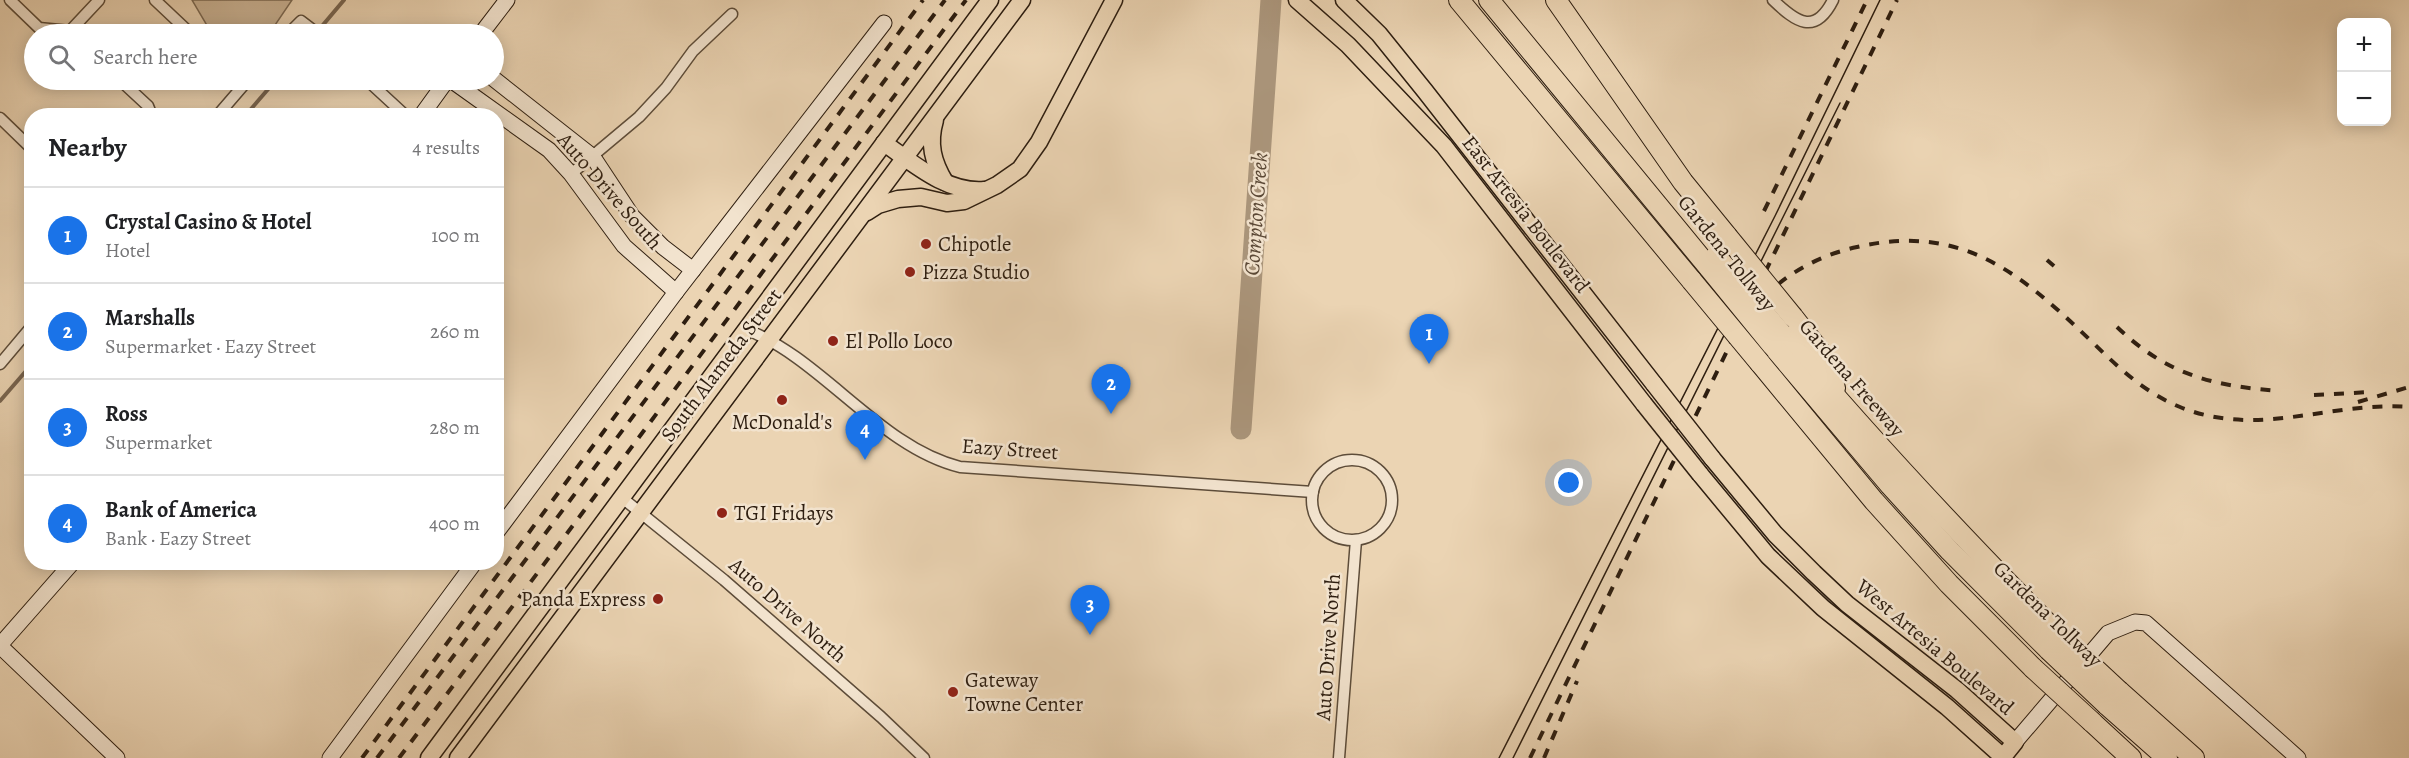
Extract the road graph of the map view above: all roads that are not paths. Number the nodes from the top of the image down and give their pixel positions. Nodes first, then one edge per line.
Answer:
1 (10, 0) edge
2 (99, 0) edge
3 (155, 0) edge
4 (507, 0) edge
5 (990, 0) edge
6 (1022, 0) edge
7 (1114, 0) edge
8 (1297, 0) edge
9 (1459, 0) edge
10 (1478, 0) edge
11 (1489, 0) edge
12 (1504, 0) edge
13 (1556, 0) edge
14 (1773, 0) edge
15 (1833, 0) edge
16 (1347, 3) edge
17 (732, 14) dead end
18 (884, 23) dead end
19 (35, 24) edge
20 (79, 24) edge
21 (180, 24) edge
22 (489, 24) edge
23 (504, 88) edge
24 (131, 90) edge
25 (236, 90) edge
26 (378, 90) edge
27 (441, 90) edge
28 (463, 90) edge
29 (149, 108) edge
30 (223, 108) edge
31 (397, 108) edge
32 (427, 108) edge
33 (489, 108) edge
34 (937, 113) junction
35 (0, 118) edge
36 (504, 118) edge
37 (1458, 133) junction
38 (24, 141) edge
39 (884, 143) junction
40 (1444, 146) junction
41 (593, 157) junction
42 (904, 157) junction
43 (571, 174) junction
44 (945, 182) junction
45 (985, 190) junction
46 (1637, 214) junction
47 (859, 218) junction
48 (1713, 263) junction
49 (693, 270) junction
50 (676, 292) junction
51 (1592, 304) junction
52 (1578, 318) junction
53 (745, 329) junction
54 (1782, 332) junction
55 (24, 336) edge
56 (769, 338) junction
57 (0, 364) edge
58 (1712, 458) joint
59 (1700, 474) joint
60 (1313, 492) junction
61 (621, 497) junction
62 (639, 513) junction
63 (504, 522) edge
64 (1356, 540) junction
65 (66, 570) edge
66 (469, 570) edge
67 (2055, 643) junction
68 (0, 646) edge
69 (2113, 698) junction
70 (2015, 742) junction
71 (2114, 742) junction
72 (117, 758) edge
73 (330, 758) edge
74 (429, 758) edge
75 (458, 758) edge
76 (924, 758) edge
77 (1339, 758) edge
78 (2003, 758) edge
79 (2131, 758) edge
80 (2153, 758) edge
81 (2167, 758) edge
82 (2194, 758) edge
83 (2298, 758) edge

1 - 19 street
2 - 20 street
3 - 21 street
4 - 22 street
5 - 39 main road, South Alameda Street
6 - 34 main road, South Alameda Street
7 - 45 main road
8 - 40 main road, East Artesia Boulevard
9 - 46 highway
10 - 46 highway
11 - 48 highway, Gardena Tollway
12 - 48 highway
13 - 54 highway, bridge
14 - 15 street
16 - 37 main road, East Artesia Boulevard
17 - 41 street
18 - 49 street
23 - 41 street, Auto Drive South
24 - 29 street
25 - 30 street
26 - 31 street
27 - 32 street
28 - 33 street, Auto Drive South
34 - 42 main road, South Alameda Street
34 - 44 main road
35 - 38 street
36 - 43 street, Auto Drive South
37 - 40 main road
37 - 51 main road, East Artesia Boulevard
39 - 42 main road
39 - 53 main road, South Alameda Street
40 - 52 main road, East Artesia Boulevard
41 - 43 street
41 - 49 street, Auto Drive South
42 - 44 main road
42 - 47 main road, South Alameda Street
43 - 50 street, Auto Drive South
44 - 45 main road
45 - 47 main road
46 - 71 highway, bridge
47 - 56 main road, South Alameda Street
48 - 54 highway, Gardena Tollway, bridge
49 - 50 street
50 - 63 street
51 - 52 main road
51 - 58 main road, East Artesia Boulevard, bridge
52 - 59 main road, East Artesia Boulevard, bridge
53 - 56 street, Eazy Street
53 - 61 main road, South Alameda Street
54 - 67 highway, Gardena Tollway
54 - 67 highway, Gardena Freeway
55 - 57 street
56 - 60 street, Eazy Street
56 - 62 main road, South Alameda Street
58 - 70 main road, West Artesia Boulevard
59 - 78 main road, West Artesia Boulevard
60 - 64 street
60 - 64 street
61 - 62 street, Auto Drive North
61 - 74 main road, South Alameda Street
62 - 75 main road, South Alameda Street
62 - 76 street, Auto Drive North
64 - 77 street, Auto Drive North
65 - 68 street
66 - 73 street
67 - 69 highway, Gardena Freeway, bridge
68 - 72 street
69 - 81 highway
69 - 82 highway, Gardena Freeway
70 - 78 main road
70 - 83 street, West Artesia Boulevard
71 - 79 highway
71 - 80 highway

